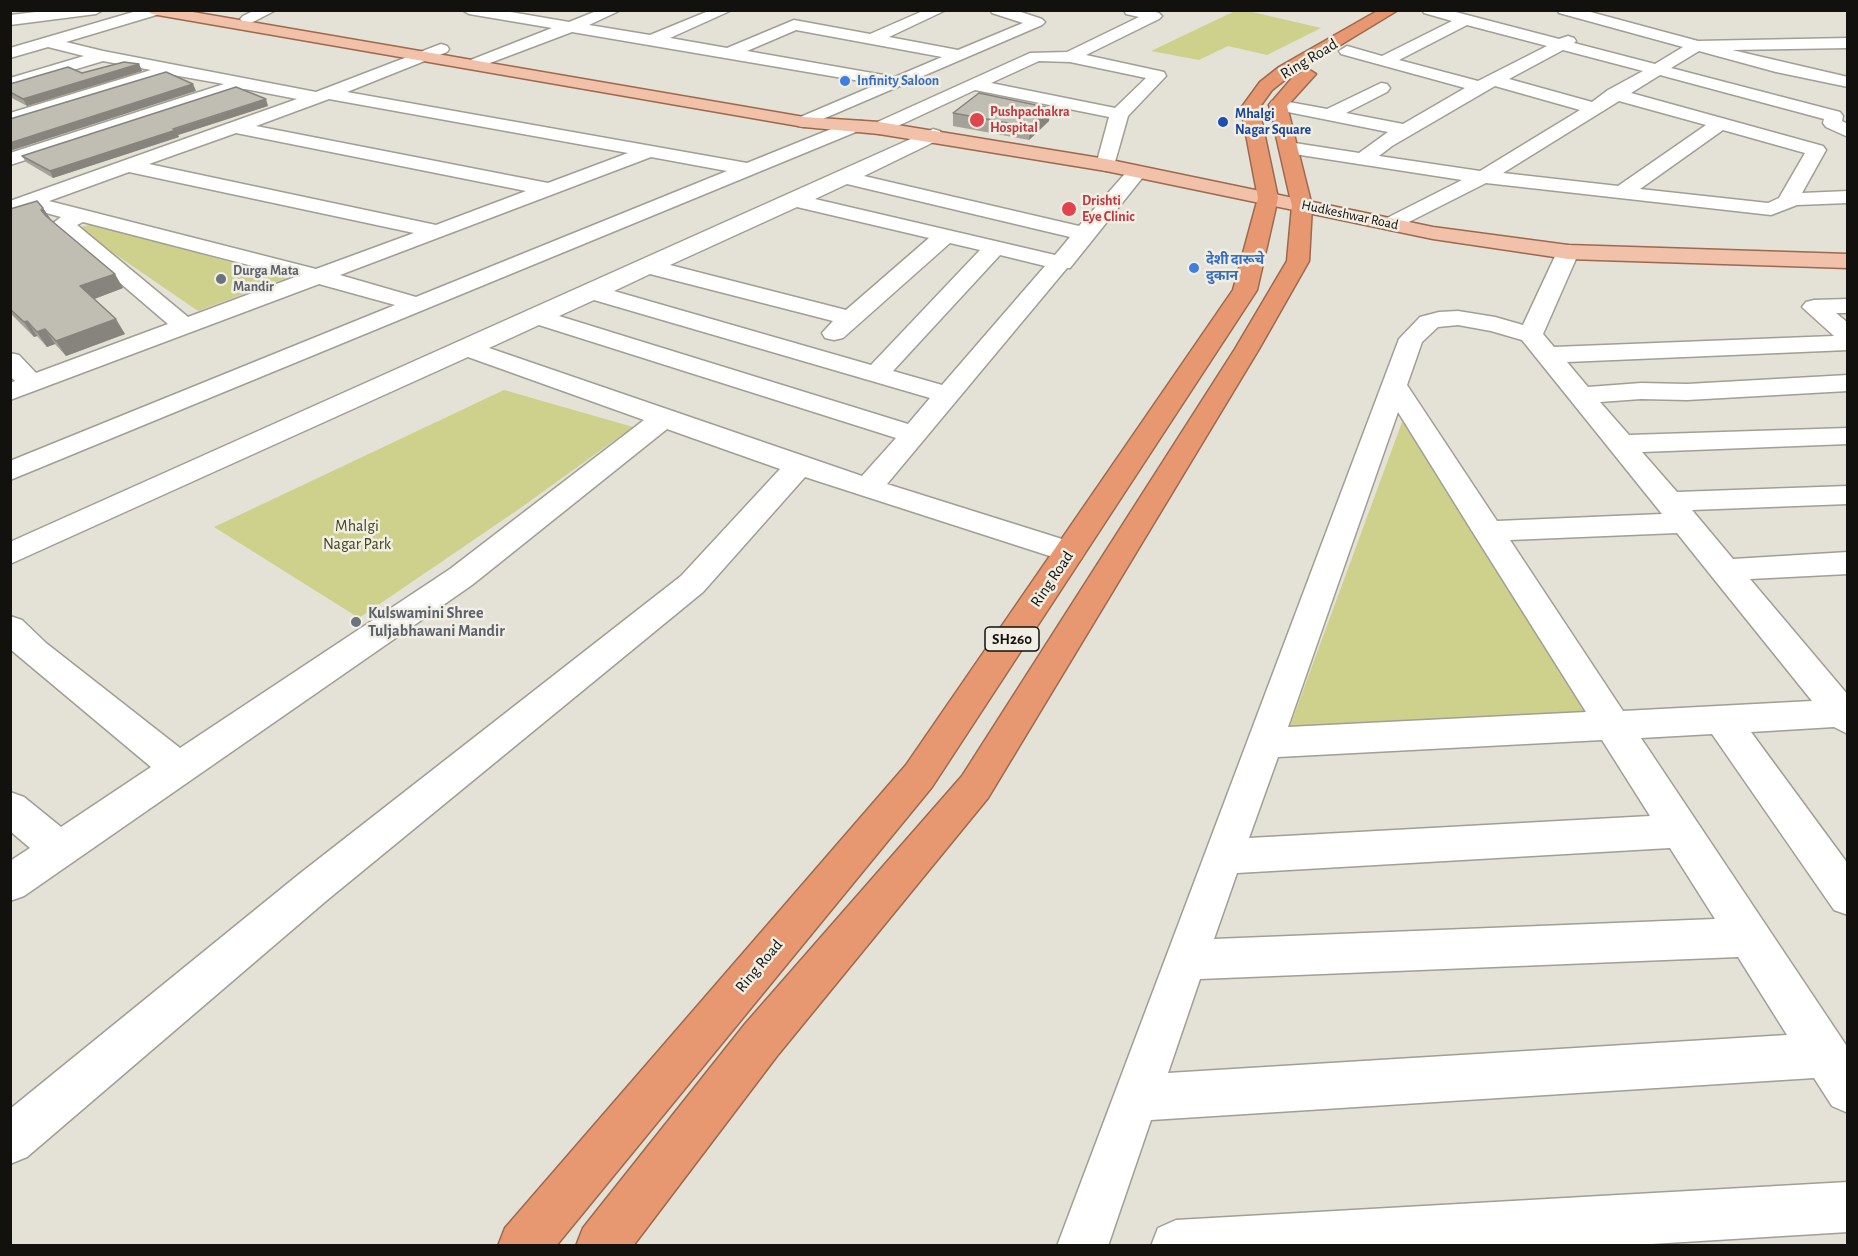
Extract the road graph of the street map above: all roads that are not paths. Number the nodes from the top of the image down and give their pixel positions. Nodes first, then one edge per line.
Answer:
1 (96, 10) edge
2 (202, 10) edge
3 (269, 10) edge
4 (469, 10) edge
5 (614, 10) edge
6 (725, 10) edge
7 (939, 10) edge
8 (997, 10) edge
9 (1429, 10) edge
10 (155, 11) edge
11 (1130, 11) edge
12 (1396, 11) edge
13 (1565, 11) edge
14 (820, 14) dead end
15 (1599, 16) edge
16 (248, 19) junction
17 (10, 20) edge
18 (1465, 20) junction
19 (794, 25) junction
20 (569, 27) junction
21 (872, 39) junction
22 (650, 41) junction
23 (48, 42) junction
24 (1848, 43) edge
25 (1784, 44) junction
26 (1558, 46) junction
27 (1696, 46) junction
28 (1347, 51) junction
29 (433, 52) junction
30 (10, 53) edge
31 (729, 53) junction
32 (959, 55) junction
33 (102, 56) junction
34 (1070, 57) junction
35 (481, 61) junction
36 (1384, 61) junction
37 (172, 69) junction
38 (1653, 70) junction
39 (1848, 80) edge
40 (895, 82) junction
41 (243, 83) junction
42 (1486, 83) junction
43 (10, 84) edge
44 (975, 85) junction
45 (1381, 88) dead end
46 (1614, 94) junction
47 (323, 96) junction
48 (1278, 105) junction
49 (1593, 108) junction
50 (820, 114) junction
51 (1119, 114) junction
52 (1329, 115) junction
53 (10, 119) edge
54 (804, 122) junction
55 (1720, 124) junction
56 (858, 125) junction
57 (233, 127) junction
58 (1405, 130) junction
59 (1848, 132) edge
60 (933, 135) junction
61 (1288, 148) junction
62 (648, 152) junction
63 (10, 159) edge
64 (1362, 160) junction
65 (1106, 165) junction
66 (129, 166) junction
67 (749, 169) junction
68 (1137, 172) junction
69 (1483, 177) junction
70 (845, 178) junction
71 (548, 189) junction
72 (1620, 193) junction
73 (1848, 196) edge
74 (1268, 198) junction
75 (796, 201) junction
76 (1787, 202) junction
77 (19, 205) edge
78 (1302, 206) junction
79 (78, 217) junction
80 (1390, 224) junction
81 (436, 231) junction
82 (1085, 234) junction
83 (945, 236) junction
84 (995, 247) junction
85 (1568, 252) junction
86 (1848, 261) edge
87 (1062, 262) junction
88 (649, 267) junction
89 (317, 276) junction
90 (593, 292) junction
91 (417, 304) junction
92 (1848, 306) edge
93 (538, 317) junction
94 (849, 318) junction
95 (184, 326) junction
96 (1848, 336) edge
97 (1848, 343) edge
98 (1538, 345) junction
99 (468, 349) junction
100 (811, 355) junction
101 (10, 360) edge
102 (876, 374) junction
103 (1848, 383) edge
104 (1394, 385) junction
105 (21, 388) edge
106 (948, 395) junction
107 (1580, 395) junction
108 (664, 418) junction
109 (914, 435) junction
110 (1848, 436) edge
111 (1620, 444) junction
112 (799, 466) junction
113 (10, 471) edge
114 (868, 488) junction
115 (1848, 495) edge
116 (1677, 513) junction
117 (1487, 531) junction
118 (1070, 552) junction
119 (10, 554) edge
120 (1848, 563) edge
121 (1724, 570) junction
122 (10, 628) edge
123 (1846, 716) edge
124 (1722, 720) junction
125 (1612, 725) junction
126 (1264, 744) junction
127 (179, 768) junction
128 (10, 808) edge
129 (1680, 831) junction
130 (60, 849) junction
131 (1223, 857) junction
132 (10, 883) edge
133 (1848, 897) edge
134 (1749, 937) junction
135 (1185, 960) junction
136 (1836, 1073) edge
137 (1135, 1098) junction
138 (10, 1140) edge
139 (1848, 1207) edge
140 (523, 1245) edge
141 (601, 1245) edge
142 (1082, 1245) edge
143 (1176, 1245) edge

1 - 17 street
2 - 16 main road
3 - 16 street
4 - 20 street
5 - 20 street
6 - 22 street
7 - 21 street
8 - 32 street
9 - 18 street
10 - 23 street
10 - 29 main road
11 - 34 street
12 - 28 highway, Ring Road / SH260
12 - 74 highway, Ring Road / SH260
13 - 15 street
14 - 19 street
15 - 26 street
15 - 27 street
16 - 29 main road
18 - 26 street
18 - 36 street
19 - 21 street
19 - 31 street
20 - 22 street
20 - 35 street
21 - 32 street
22 - 31 street
23 - 30 street
23 - 33 street
24 - 25 street
25 - 27 street
25 - 39 street
26 - 38 street
26 - 42 street
27 - 38 street
27 - 39 street
28 - 36 street
28 - 48 highway, Ring Road / SH260
29 - 35 main road
29 - 47 street
31 - 40 street
32 - 40 street
33 - 37 street
33 - 43 street
34 - 44 street
34 - 51 street
35 - 50 main road
35 - 54 main road
36 - 42 street
37 - 41 street
37 - 53 street
38 - 46 street
38 - 59 street
40 - 50 street
41 - 47 street
41 - 63 street
42 - 49 street
42 - 58 street
44 - 51 street
44 - 56 street
45 - 52 street
46 - 49 street
46 - 55 street
47 - 57 street
47 - 62 street
48 - 52 street
48 - 61 highway, Ring Road / SH260
49 - 69 street
50 - 54 street
50 - 56 main road
51 - 65 street
52 - 58 street
54 - 56 main road
55 - 72 street
55 - 76 street
56 - 60 main road, Hudkeshwar Road
56 - 67 street
57 - 66 street
57 - 71 street
58 - 64 street
60 - 65 main road, Hudkeshwar Road
60 - 70 street
61 - 64 street
61 - 78 highway, Ring Road / SH260
62 - 67 street
62 - 71 street
64 - 69 street
65 - 68 main road, Hudkeshwar Road
66 - 77 street
66 - 81 street
67 - 91 street
68 - 74 main road, Hudkeshwar Road
68 - 82 street
69 - 72 street
69 - 80 street
70 - 75 street
70 - 82 street
71 - 81 street
72 - 76 street
73 - 76 street
74 - 78 main road, Hudkeshwar Road
74 - 118 highway, Ring Road / SH260
75 - 83 street
75 - 88 street
77 - 79 street
78 - 80 main road, Hudkeshwar Road
78 - 141 highway, Ring Road / SH260
79 - 89 street
79 - 95 street
80 - 85 main road, Hudkeshwar Road
81 - 89 street
82 - 87 street
83 - 84 street
83 - 94 street
84 - 87 street
84 - 102 street
85 - 86 main road, Hudkeshwar Road
85 - 98 street
87 - 106 street
88 - 90 street
88 - 94 street
89 - 91 street
89 - 95 street
90 - 93 street
90 - 100 street
91 - 113 street
92 - 96 street
93 - 99 street
93 - 109 street
94 - 100 street
95 - 105 street
97 - 98 street
98 - 104 street
98 - 107 street
99 - 108 street
99 - 119 street
100 - 102 street
101 - 105 street
102 - 106 street
103 - 107 street
104 - 117 street
104 - 126 street
106 - 109 street
107 - 111 street
108 - 112 street
108 - 127 street
109 - 114 street
110 - 111 street
111 - 116 street
112 - 114 street
112 - 138 street
114 - 118 street
115 - 116 street
116 - 117 street
116 - 121 street
117 - 125 street
118 - 140 highway, Ring Road / SH260
120 - 121 street
121 - 123 street
122 - 127 street
123 - 124 street
124 - 125 street
124 - 133 street
125 - 126 street
125 - 129 street
126 - 131 street
127 - 130 street
128 - 130 street
129 - 131 street
129 - 134 street
130 - 132 street
131 - 135 street
134 - 135 street
134 - 136 street
135 - 137 street
136 - 137 street
137 - 142 street
139 - 143 street

